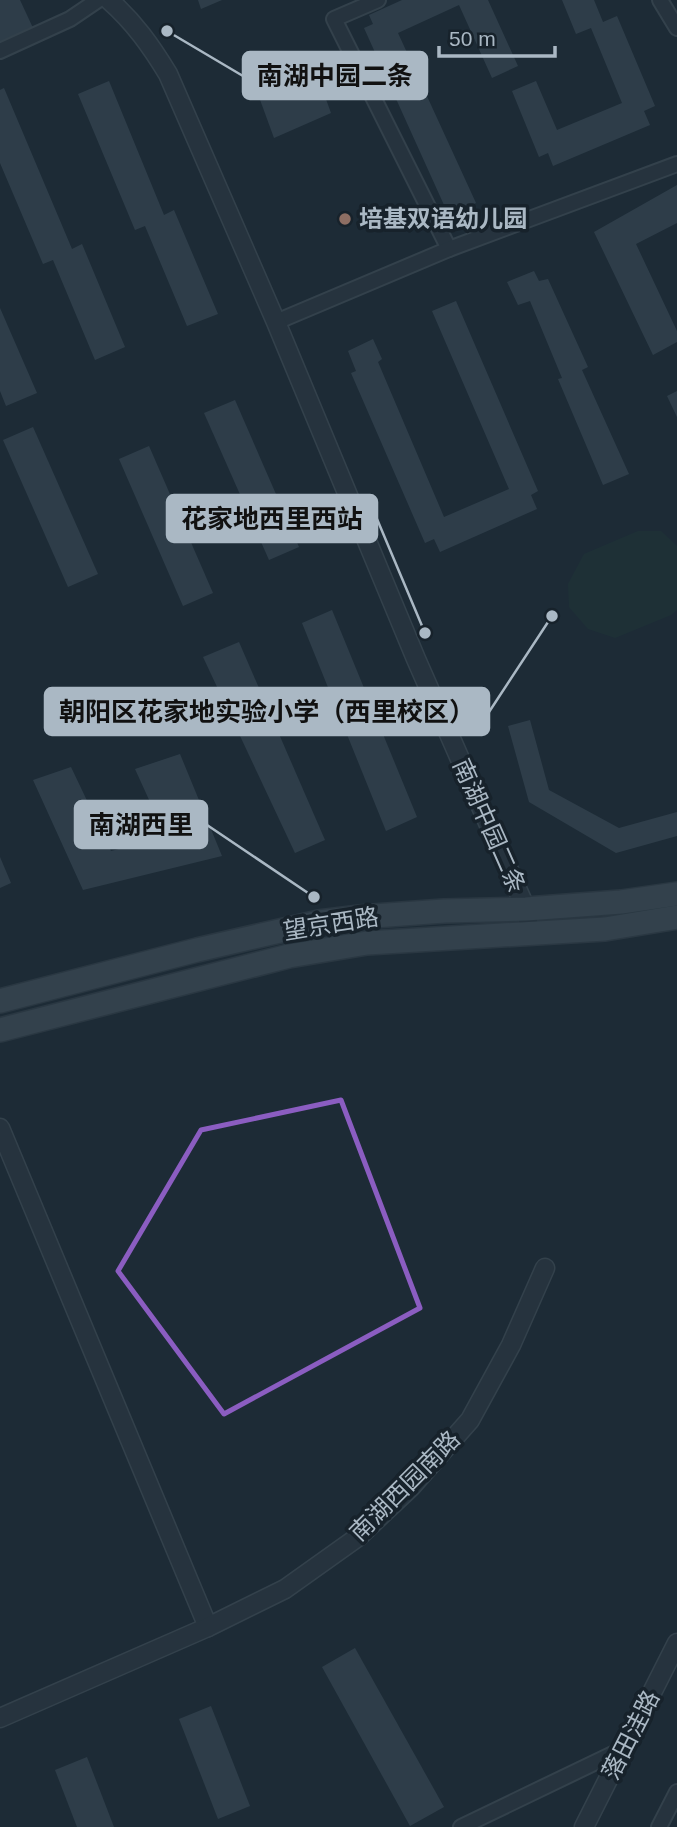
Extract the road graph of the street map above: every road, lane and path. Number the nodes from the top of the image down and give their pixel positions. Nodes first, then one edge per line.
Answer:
1 (98, 0) edge
2 (109, 0) edge
3 (378, 0) edge
4 (660, 0) edge
5 (677, 28) edge
6 (0, 51) edge
7 (677, 164) edge
8 (449, 249) junction
9 (276, 322) junction
10 (677, 894) edge
11 (526, 909) junction
12 (677, 918) edge
13 (530, 933) junction
14 (0, 1001) edge
15 (0, 1030) edge
16 (0, 1128) edge
17 (545, 1268) dead end
18 (208, 1628) junction
19 (677, 1643) edge
20 (0, 1718) edge
21 (624, 1749) junction
22 (677, 1792) edge
23 (461, 1827) edge
24 (584, 1827) edge
25 (659, 1827) edge

1 - 6 street
2 - 9 street, 南湖中园二条
3 - 8 street
4 - 5 street
7 - 8 street
8 - 9 street
9 - 11 street, 南湖中园二条
10 - 11 main road, 望京西路
11 - 13 street, 南湖中园二条
11 - 14 main road, 望京西路
12 - 13 main road, 望京西路
13 - 15 main road, 望京西路
16 - 18 street
17 - 18 street, 南湖西园南路
18 - 20 street, 南湖西园南路
19 - 21 street, 落田洼路
21 - 23 street
21 - 24 street, 落田洼路
22 - 25 street

